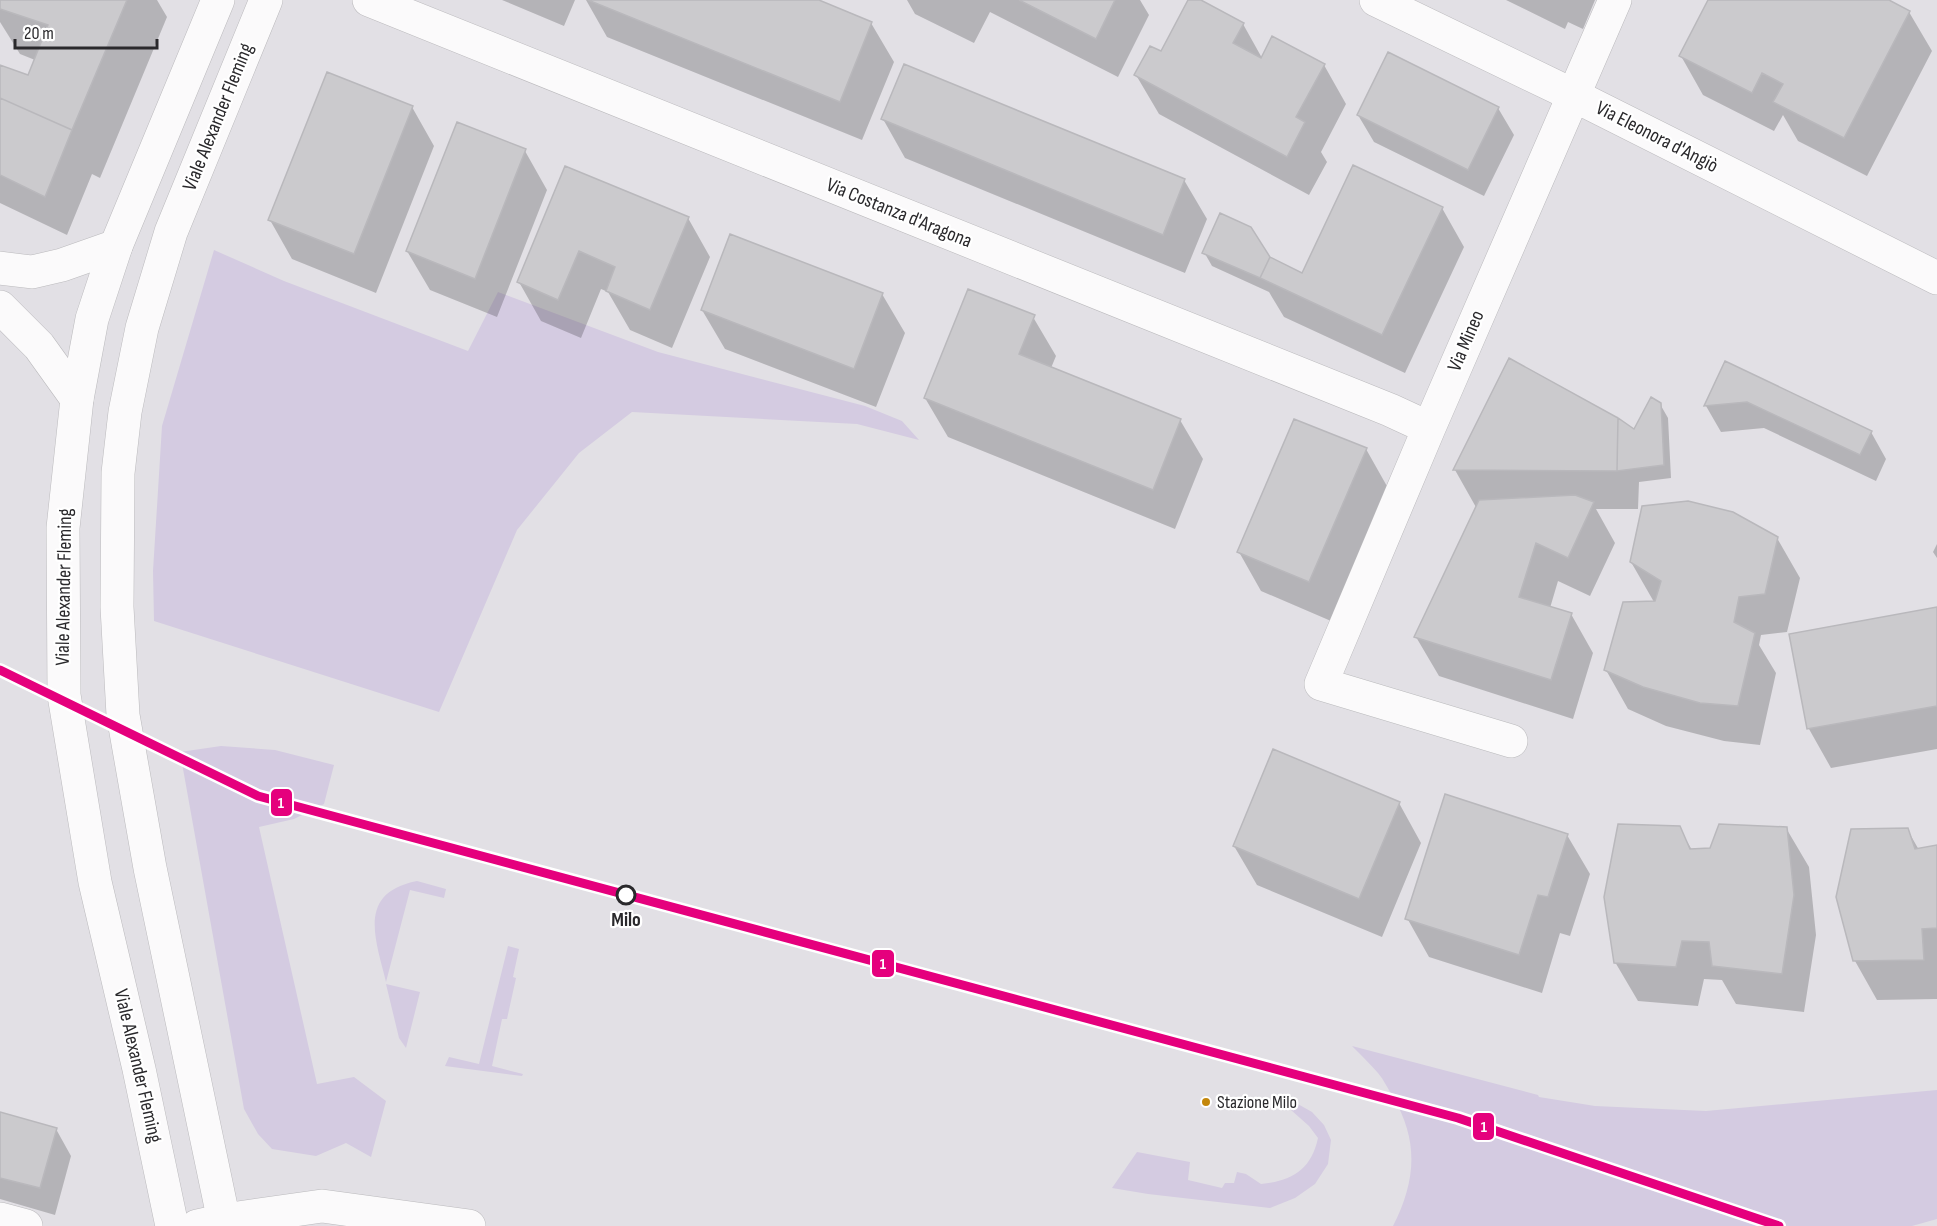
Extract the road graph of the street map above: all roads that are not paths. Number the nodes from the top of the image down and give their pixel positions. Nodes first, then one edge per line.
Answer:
1 (218, 0) edge
2 (266, 0) edge
3 (369, 0) edge
4 (1376, 0) edge
5 (1615, 0) edge
6 (1573, 95) junction
7 (116, 246) junction
8 (0, 268) edge
9 (1937, 278) edge
10 (0, 307) edge
11 (77, 399) junction
12 (1429, 428) junction
13 (1511, 741) dead end
14 (0, 1219) edge
15 (216, 1224) edge
16 (26, 1226) edge
17 (172, 1226) edge
18 (469, 1226) edge

1 - 7 street, Viale Alexander Fleming
2 - 15 street, Viale Alexander Fleming
3 - 12 street, Via Costanza d'Aragona
4 - 6 street, Via Eleonora d'Angiò
5 - 6 street, Via Mineo
6 - 9 street, Via Eleonora d'Angiò
6 - 12 street, Via Mineo
7 - 8 street
7 - 11 street, Viale Alexander Fleming
10 - 11 street
11 - 17 street, Viale Alexander Fleming
12 - 13 street, Via Mineo
14 - 16 street
15 - 18 street

